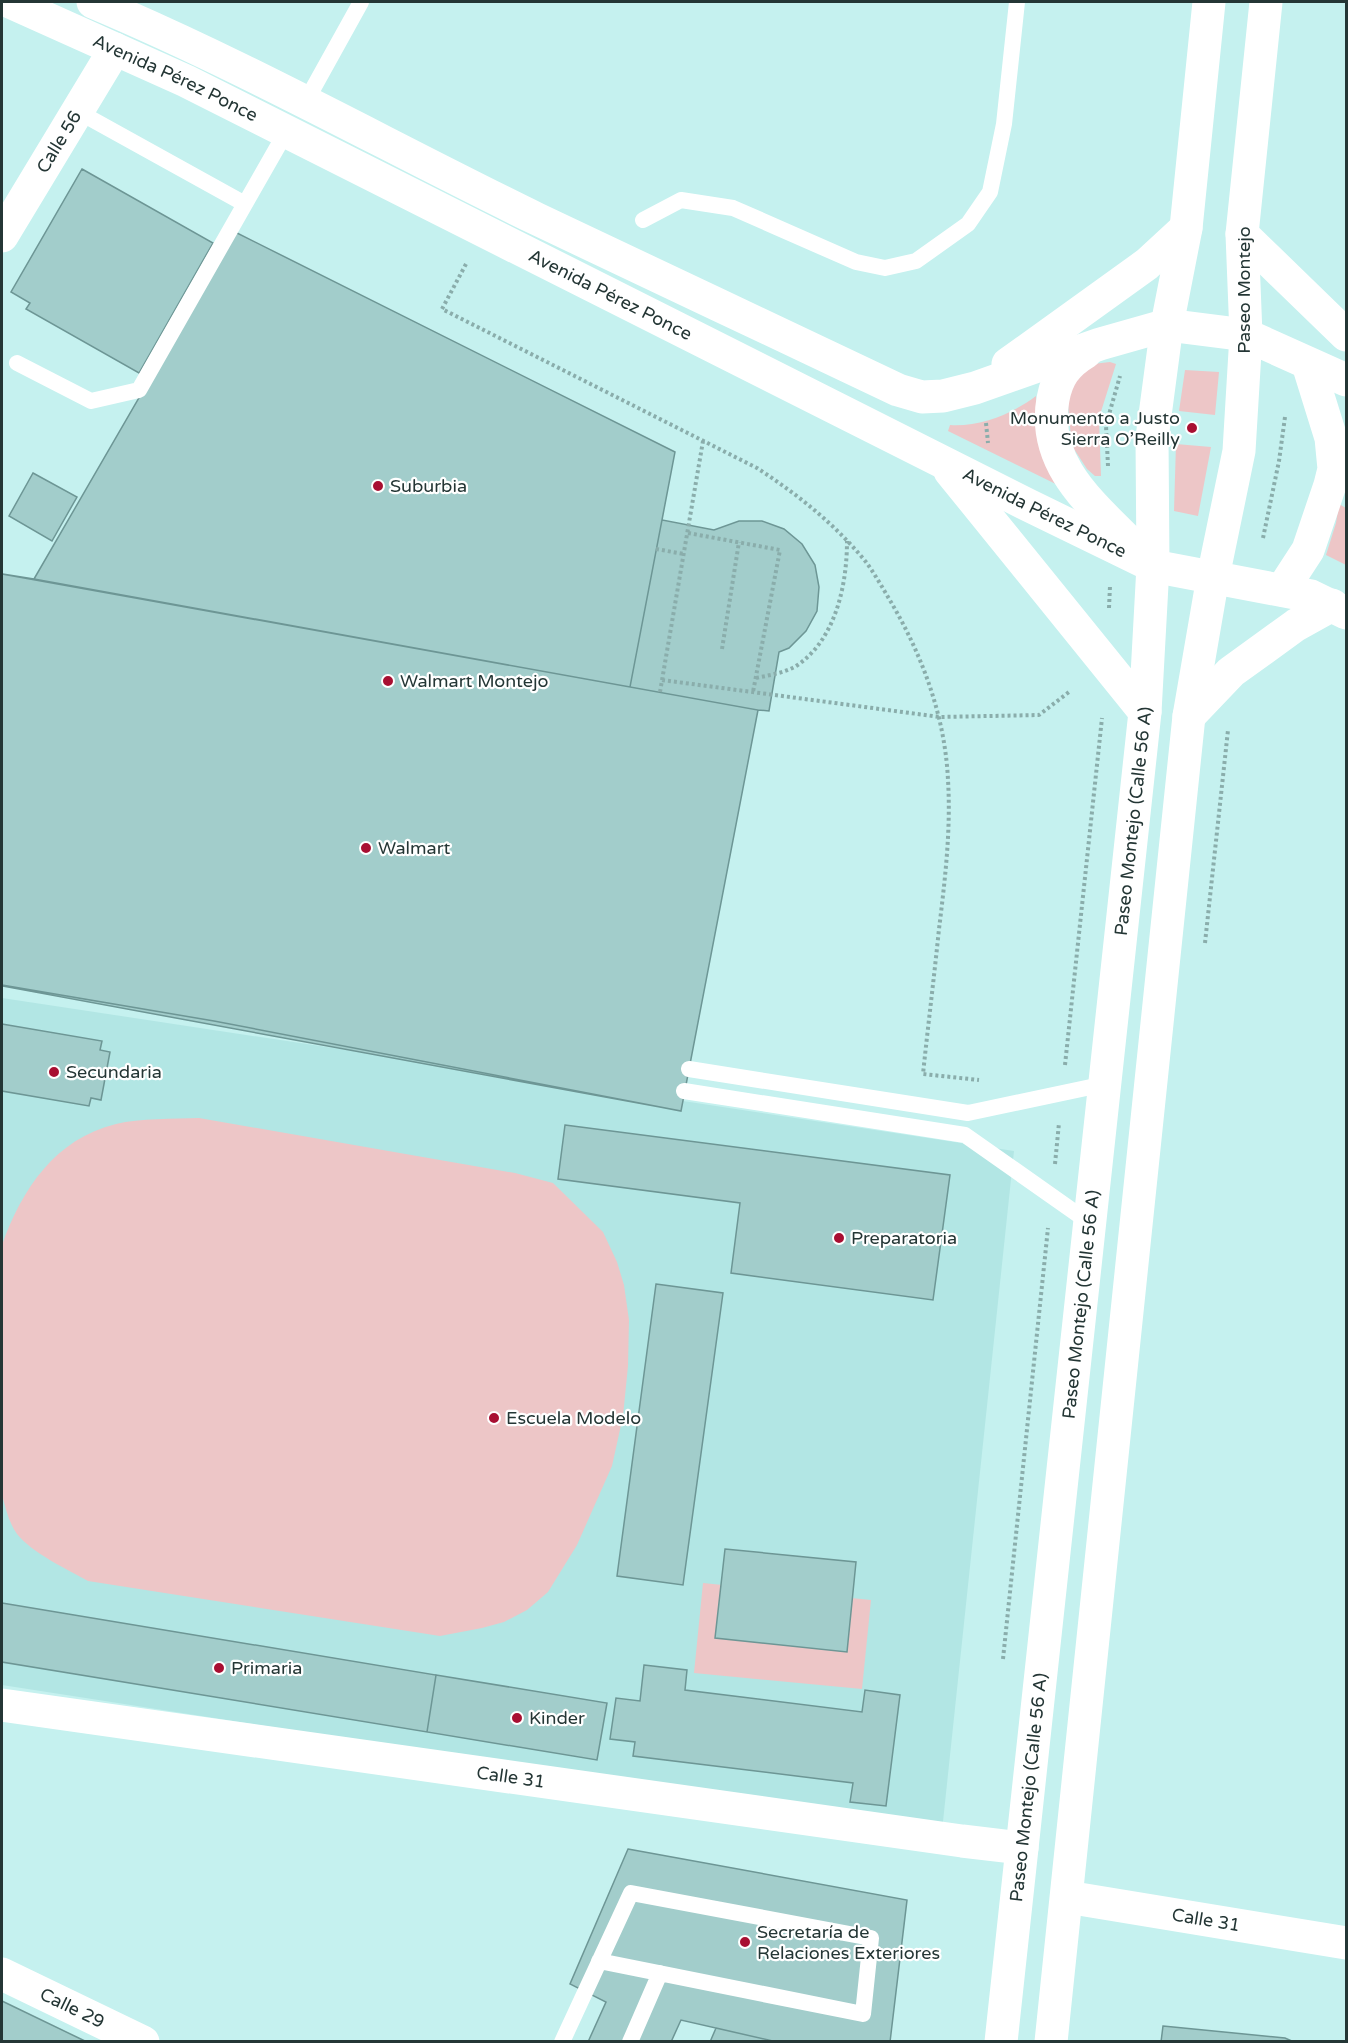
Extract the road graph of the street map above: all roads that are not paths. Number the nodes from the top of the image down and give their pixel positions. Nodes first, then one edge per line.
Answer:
1 (10, 2) edge
2 (93, 2) edge
3 (361, 2) edge
4 (1017, 2) edge
5 (1209, 2) edge
6 (1266, 2) edge
7 (145, 11) edge
8 (115, 49) junction
9 (305, 103) junction
10 (78, 111) junction
11 (286, 132) junction
12 (245, 204) junction
13 (643, 220) dead end
14 (1186, 228) junction
15 (1242, 234) junction
16 (2, 236) edge
17 (1167, 326) junction
18 (1246, 335) junction
19 (1347, 335) edge
20 (1100, 344) junction
21 (17, 363) dead end
22 (1308, 364) junction
23 (1347, 380) edge
24 (975, 388) junction
25 (943, 462) junction
26 (1153, 566) junction
27 (1213, 577) junction
28 (1282, 590) junction
29 (1339, 609) edge
30 (1145, 712) junction
31 (1189, 716) junction
32 (689, 1069) dead end
33 (1105, 1084) junction
34 (684, 1091) dead end
35 (1090, 1222) junction
36 (2, 1704) edge
37 (1022, 1848) junction
38 (1067, 1897) junction
39 (1347, 1943) edge
40 (599, 1961) junction
41 (660, 1973) junction
42 (2, 1974) edge
43 (143, 2042) edge
44 (562, 2042) edge
45 (630, 2042) edge
46 (1001, 2042) edge
47 (1051, 2042) edge

1 - 8 street, Avenida Pérez Ponce
2 - 7 street, Avenida Pérez Ponce
3 - 9 lane
4 - 13 lane
5 - 14 street
6 - 15 street, Paseo Montejo
7 - 9 street, Avenida Pérez Ponce
8 - 10 street, Calle 56
8 - 11 street, Avenida Pérez Ponce
9 - 24 street, Avenida Pérez Ponce
10 - 12 lane
10 - 16 street, Calle 56
11 - 12 lane
11 - 25 street, Avenida Pérez Ponce
12 - 21 lane
14 - 17 street
14 - 24 street
15 - 18 street, Paseo Montejo
15 - 19 street
17 - 18 street, Avenida Pérez Ponce
17 - 20 street, Avenida Pérez Ponce
17 - 26 street
18 - 22 street, Avenida Pérez Ponce
18 - 27 street, Paseo Montejo
20 - 24 street, Avenida Pérez Ponce
20 - 26 street
22 - 23 street, Avenida Pérez Ponce
22 - 28 street
25 - 26 street, Avenida Pérez Ponce
25 - 30 street
26 - 27 street, Avenida Pérez Ponce
26 - 30 street, Paseo Montejo (Calle 56 A)
27 - 28 street, Avenida Pérez Ponce
27 - 31 street
28 - 29 street, Avenida Pérez Ponce
29 - 31 street
30 - 33 street, Paseo Montejo (Calle 56 A)
31 - 38 street
32 - 33 lane
33 - 35 street, Paseo Montejo (Calle 56 A)
34 - 35 lane
35 - 37 street, Paseo Montejo (Calle 56 A)
36 - 37 street, Calle 31
37 - 46 street, Paseo Montejo (Calle 56 A)
38 - 39 street, Calle 31
38 - 47 street
40 - 41 lane
40 - 41 lane
40 - 44 lane
41 - 45 lane
42 - 43 street, Calle 29

